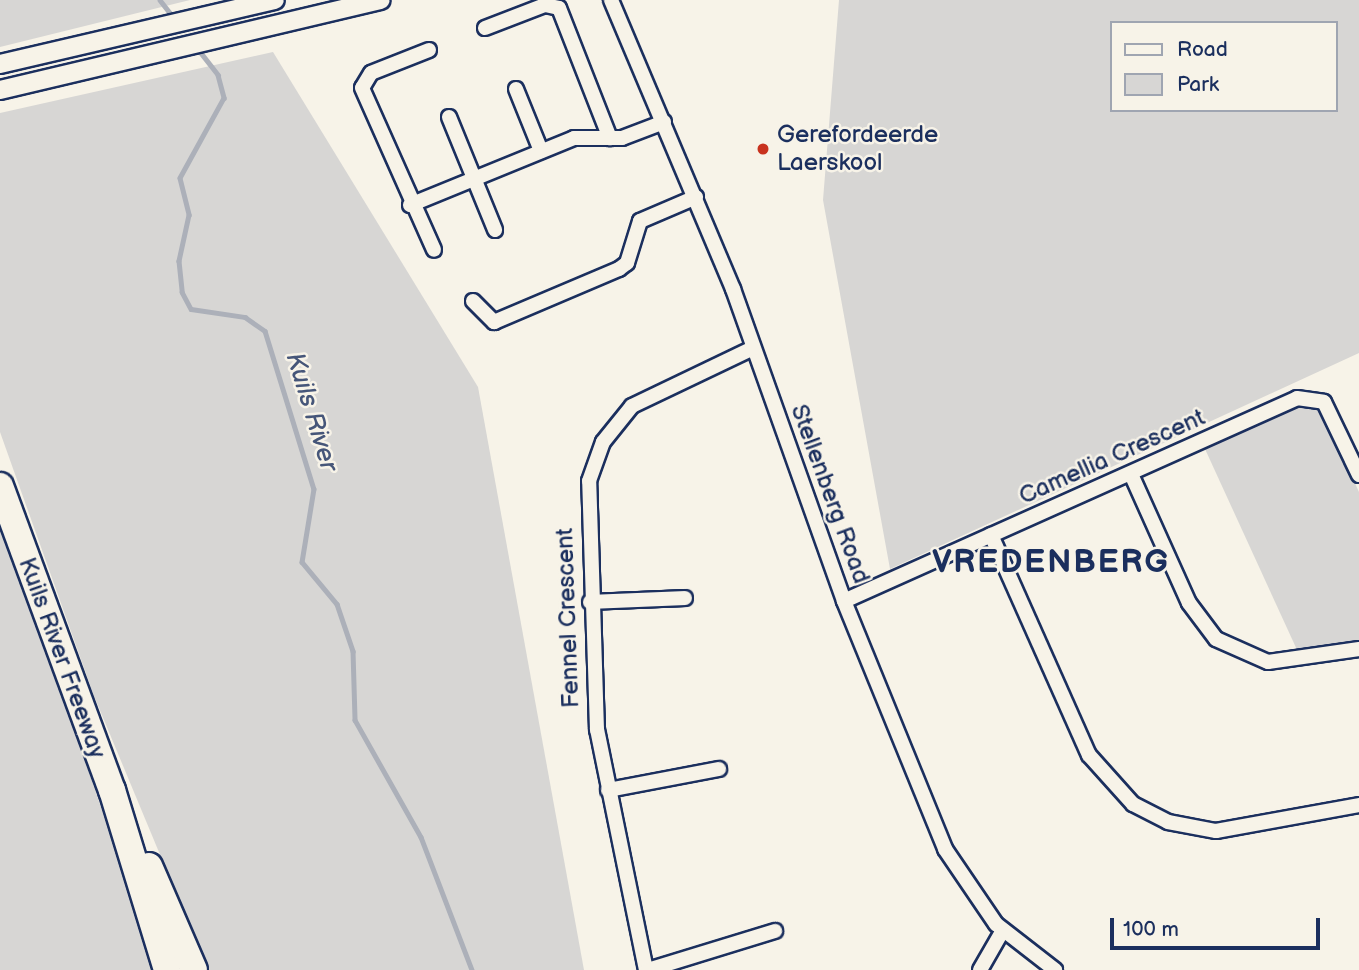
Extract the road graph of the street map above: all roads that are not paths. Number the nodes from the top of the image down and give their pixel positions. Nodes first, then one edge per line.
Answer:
1 (275, 0) edge
2 (380, 0) edge
3 (611, 0) edge
4 (485, 28) dead end
5 (429, 50) dead end
6 (0, 64) edge
7 (516, 89) dead end
8 (0, 90) edge
9 (449, 117) dead end
10 (664, 122) junction
11 (610, 138) junction
12 (541, 150) junction
13 (475, 178) junction
14 (696, 197) junction
15 (411, 205) junction
16 (495, 230) dead end
17 (434, 250) dead end
18 (473, 301) dead end
19 (753, 348) junction
20 (1131, 474) junction
21 (1359, 475) edge
22 (0, 486) edge
23 (992, 536) junction
24 (685, 598) dead end
25 (844, 601) junction
26 (590, 602) junction
27 (1359, 649) edge
28 (719, 769) dead end
29 (112, 790) junction
30 (608, 790) junction
31 (1359, 805) edge
32 (1003, 930) junction
33 (775, 931) dead end
34 (167, 970) edge
35 (194, 970) edge
36 (647, 970) edge
37 (980, 970) edge
38 (1055, 970) edge

1 - 6 street
2 - 8 street
3 - 10 street, Stellenberg Road
4 - 11 street
5 - 15 street
7 - 12 street
9 - 13 street
10 - 11 street
10 - 14 street, Stellenberg Road
11 - 12 street
12 - 13 street
13 - 15 street
13 - 16 street
14 - 18 street
14 - 19 street, Stellenberg Road
15 - 17 street
19 - 25 street, Stellenberg Road
19 - 26 street, Fennel Crescent
20 - 21 street, Camellia Crescent
20 - 23 street, Camellia Crescent
20 - 27 street
22 - 29 highway, Kuils River Freeway
23 - 25 street, Camellia Crescent
23 - 31 street
24 - 26 street
25 - 32 street, Stellenberg Road
26 - 30 street, Fennel Crescent
28 - 30 street
29 - 34 highway
29 - 35 highway
30 - 36 street, Fennel Crescent
32 - 37 street
32 - 38 street, Stellenberg Road
33 - 36 street

